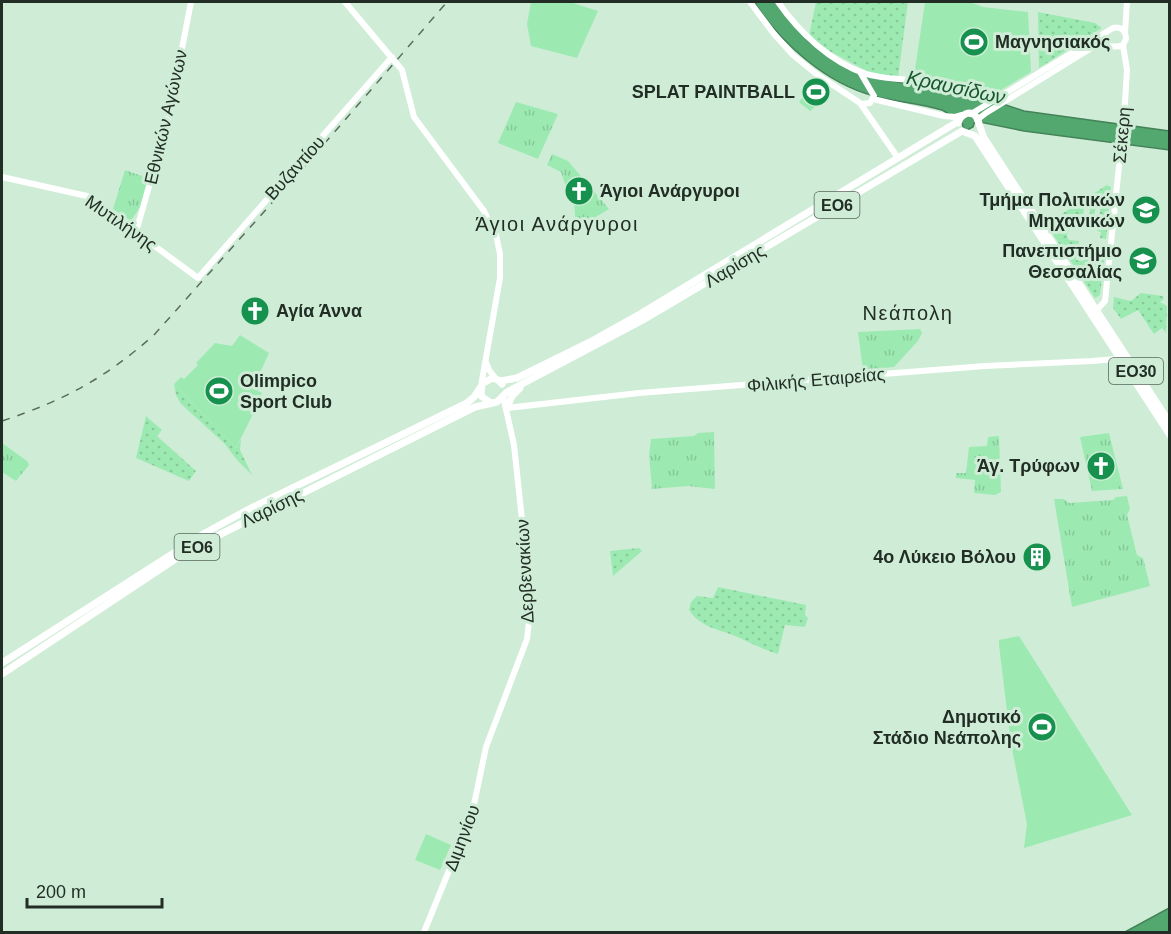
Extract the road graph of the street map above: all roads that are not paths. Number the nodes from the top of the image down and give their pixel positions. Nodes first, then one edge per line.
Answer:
1 (191, 2) edge
2 (345, 2) edge
3 (750, 2) edge
4 (778, 2) edge
5 (1127, 4) edge
6 (1112, 28) junction
7 (1125, 32) junction
8 (1123, 45) junction
9 (1111, 46) junction
10 (392, 57) junction
11 (861, 73) junction
12 (1002, 95) junction
13 (873, 98) junction
14 (862, 104) junction
15 (971, 114) junction
16 (960, 118) junction
17 (978, 122) junction
18 (966, 131) junction
19 (898, 158) junction
20 (2, 177) edge
21 (136, 232) junction
22 (198, 278) joint
23 (1094, 312) junction
24 (1122, 356) junction
25 (485, 358) junction
26 (531, 379) junction
27 (498, 380) junction
28 (481, 387) junction
29 (503, 395) junction
30 (493, 403) junction
31 (508, 411) junction
32 (1170, 423) edge
33 (1170, 435) edge
34 (2, 663) edge
35 (2, 674) edge
36 (488, 741) joint
37 (424, 933) edge

1 - 21 street, Εθνικών Αγώνων
2 - 10 street
3 - 14 street
4 - 11 street
5 - 6 street
5 - 7 street
6 - 7 street
6 - 9 street
6 - 12 street
7 - 8 street
8 - 9 street
8 - 23 street, Σέκερη
9 - 17 street
10 - 22 street, Βυζαντίου
10 - 25 street
11 - 12 street
11 - 13 street
12 - 15 street
13 - 14 street
13 - 16 street
14 - 19 street
15 - 16 main road, ΕΟ6
15 - 17 main road
16 - 18 main road
16 - 19 main road, Λαρίσης / ΕΟ6
17 - 18 main road, ΕΟ6
17 - 23 main road, ΕΟ30
18 - 23 main road, ΕΟ30
18 - 26 main road, Λαρίσης / ΕΟ6
19 - 27 main road, Λαρίσης / ΕΟ6
20 - 21 street, Μυτιλήνης
21 - 22 street, Μυτιλήνης
23 - 24 main road, ΕΟ30
24 - 31 street, Φιλικής Εταιρείας
24 - 32 main road, ΕΟ30
24 - 33 main road, ΕΟ30
25 - 27 street
25 - 28 street
26 - 29 main road, Λαρίσης / ΕΟ6
26 - 31 main road
27 - 28 main road, ΕΟ6
27 - 29 main road
28 - 30 main road
28 - 34 main road, Λαρίσης / ΕΟ6
29 - 30 main road, ΕΟ6
29 - 31 street, Δερβενακίων
30 - 31 street
30 - 35 main road, Λαρίσης / ΕΟ6
31 - 36 street, Δερβενακίων
36 - 37 street, Διμηνίου

